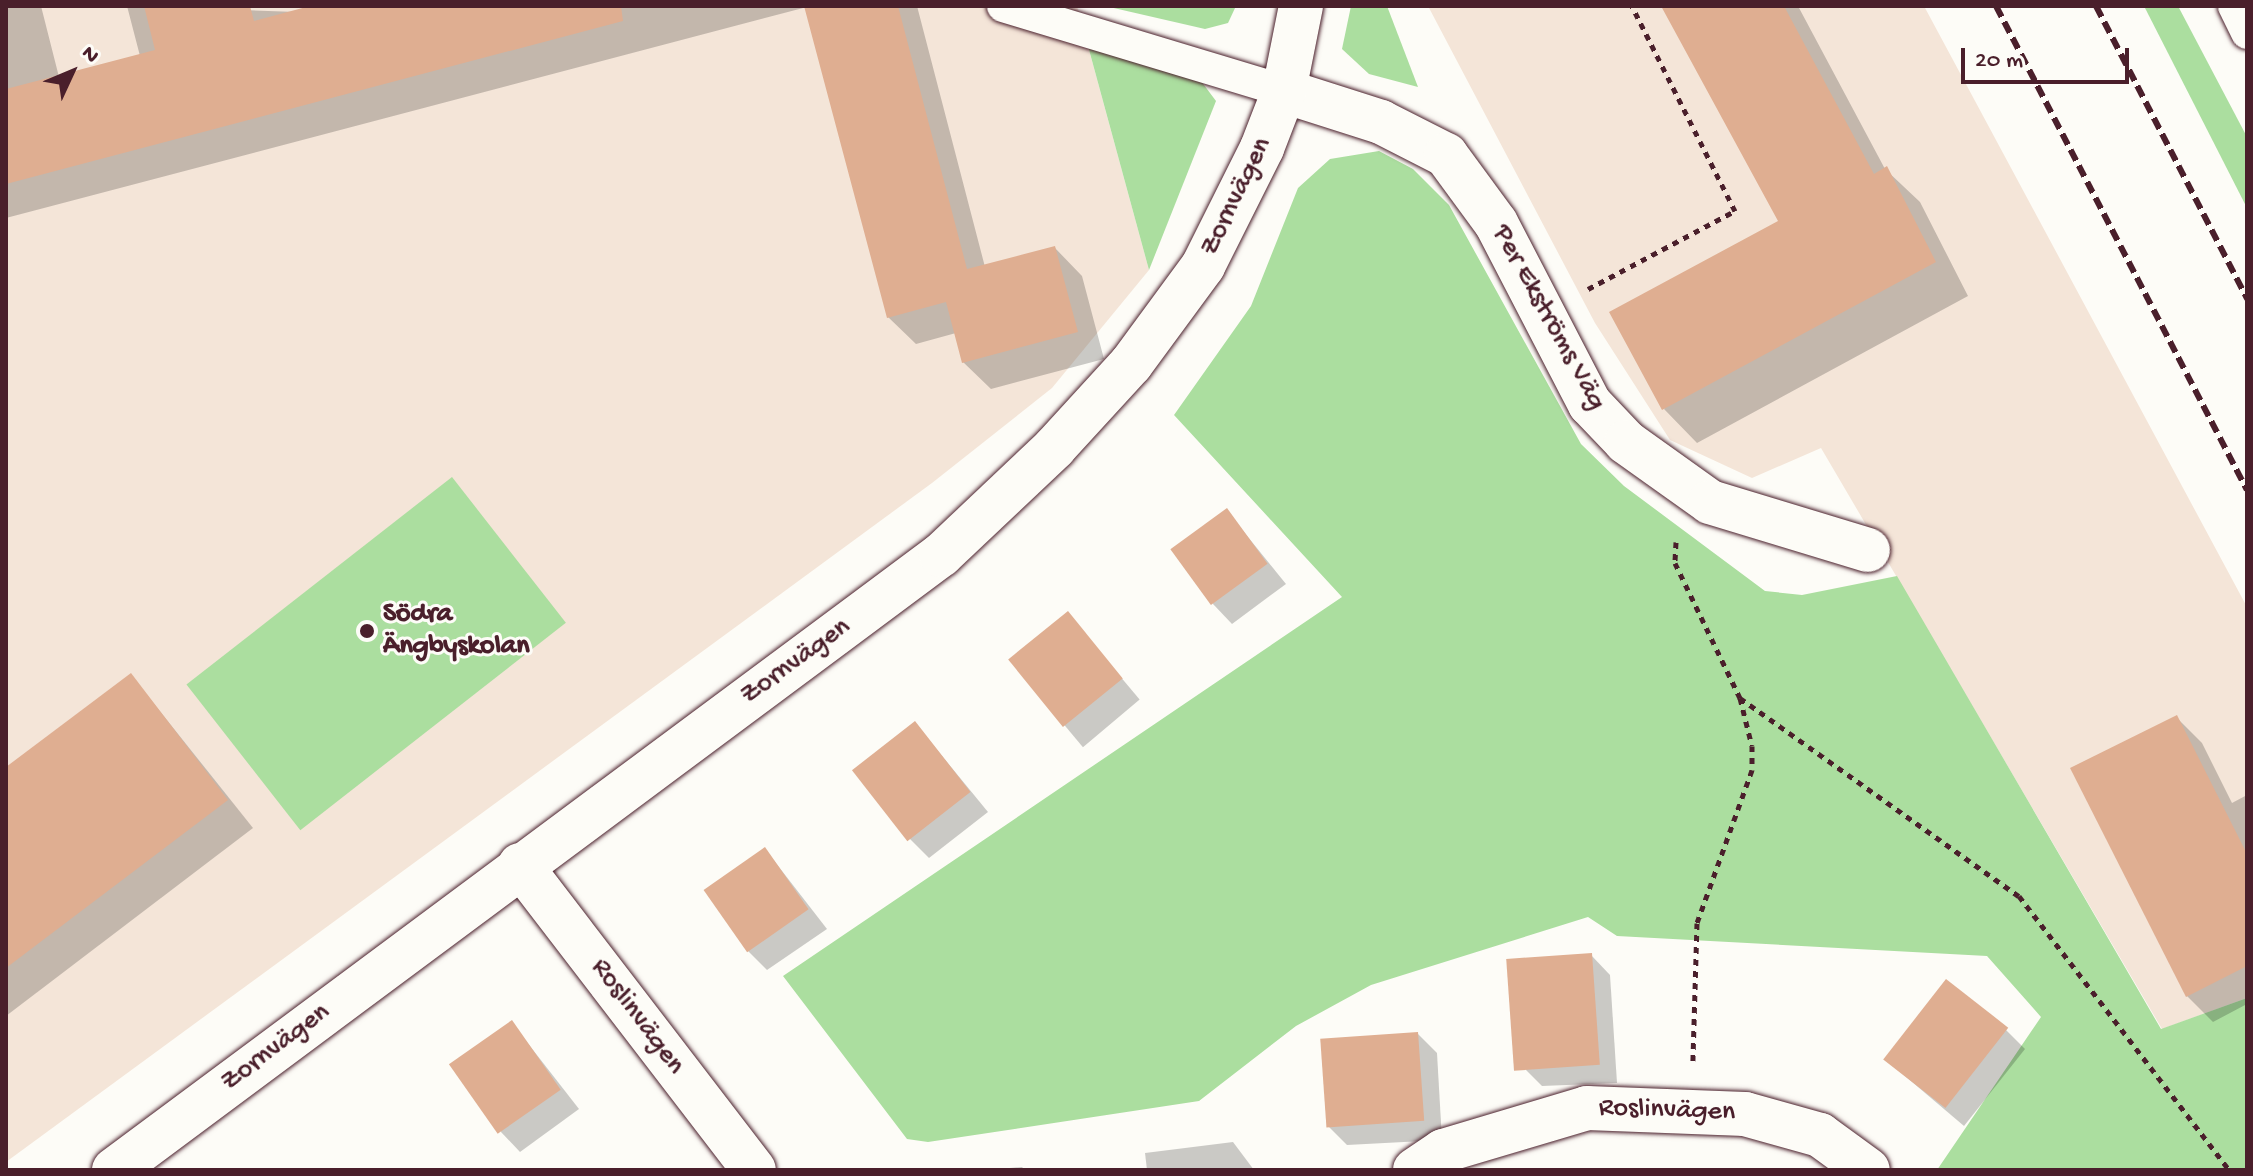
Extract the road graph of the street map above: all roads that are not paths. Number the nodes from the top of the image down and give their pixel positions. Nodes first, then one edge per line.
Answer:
1 (1003, 6) edge
2 (1301, 6) edge
3 (2234, 6) edge
4 (2247, 33) edge
5 (1284, 91) junction
6 (1868, 550) dead end
7 (520, 865) junction
8 (114, 1170) edge
9 (754, 1170) edge
10 (1415, 1170) edge
11 (1868, 1170) edge

1 - 5 lane
2 - 5 street, Zornvägen
3 - 4 lane
5 - 6 street, Per Ekströms Väg
5 - 7 street, Zornvägen
7 - 8 street, Zornvägen
7 - 9 street, Roslinvägen
10 - 11 street, Roslinvägen

